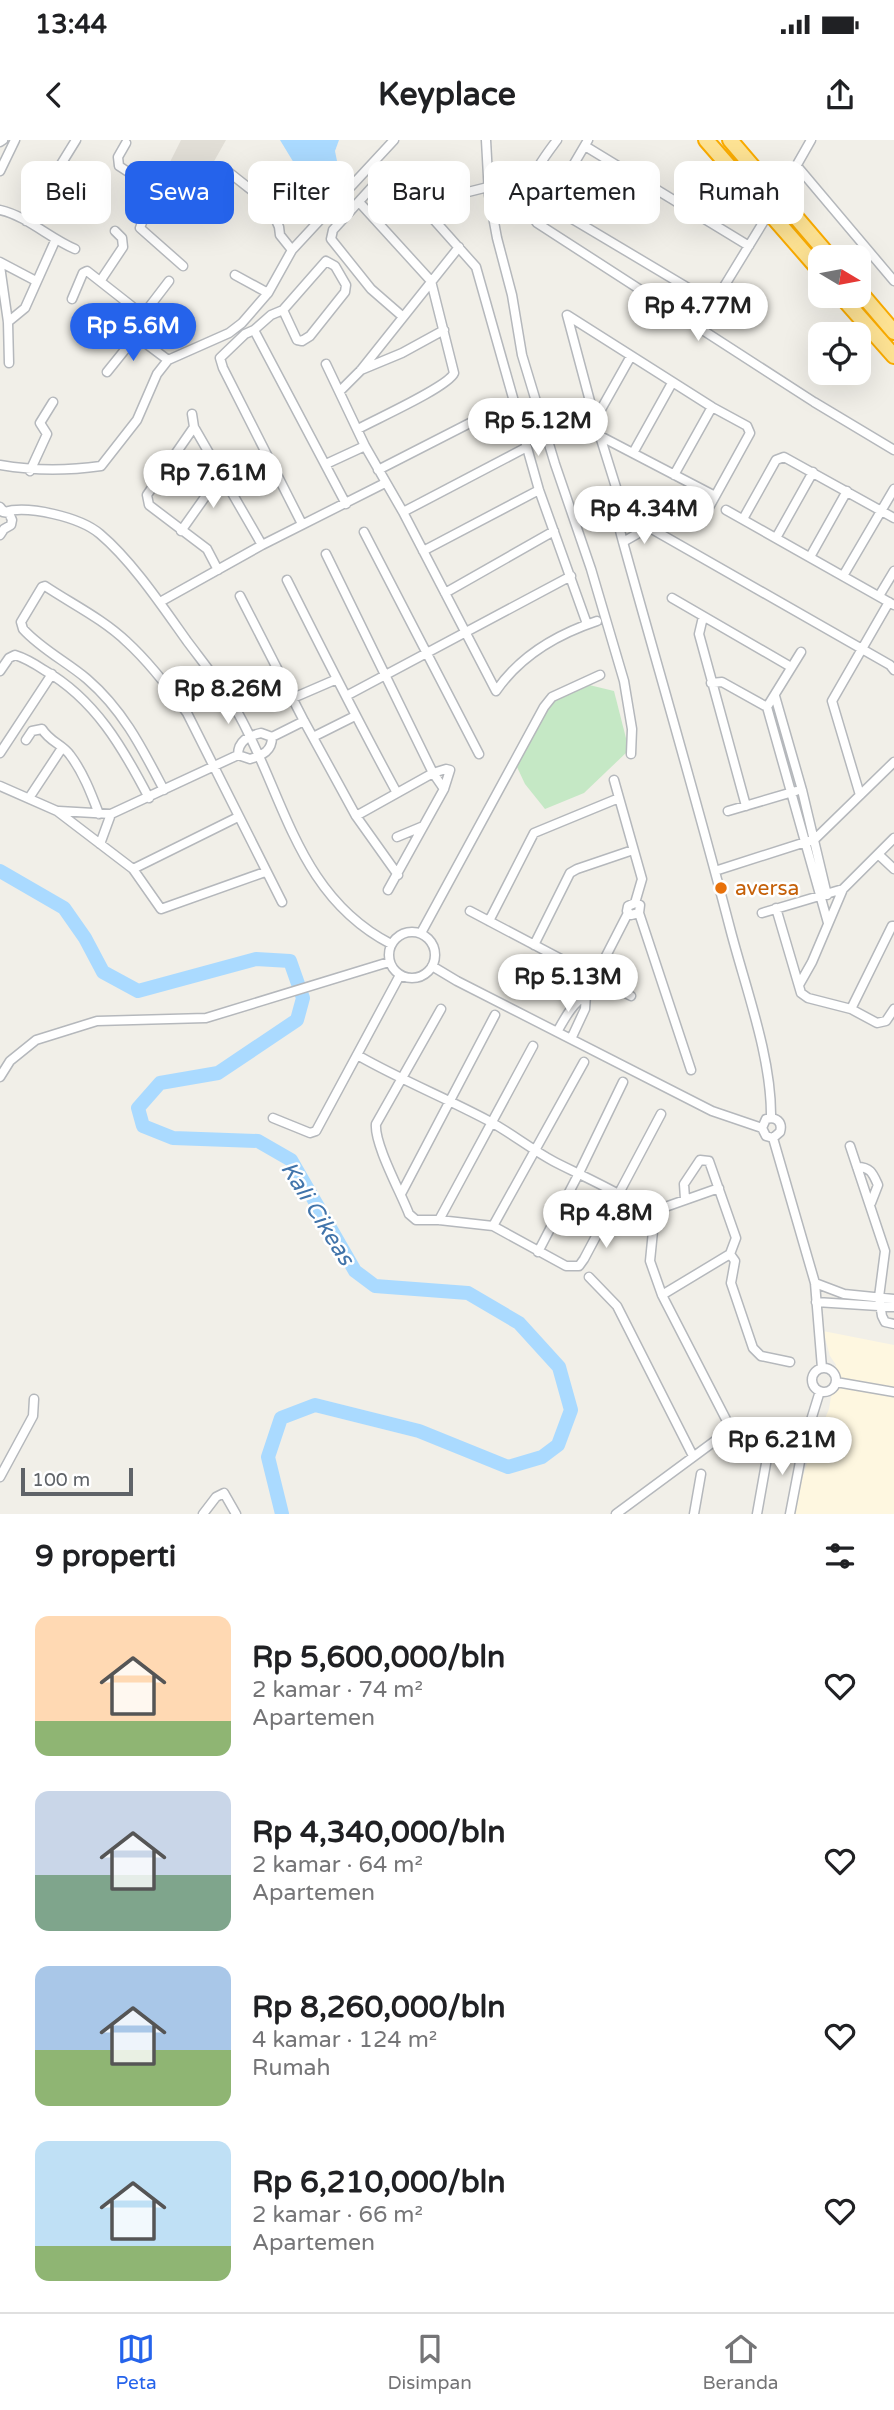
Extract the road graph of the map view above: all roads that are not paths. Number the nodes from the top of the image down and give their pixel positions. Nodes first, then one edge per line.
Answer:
1 (15, 140) edge
2 (394, 140) edge
3 (485, 140) edge
4 (557, 140) edge
5 (706, 140) edge
6 (730, 140) edge
7 (811, 140) edge
8 (74, 141) edge
9 (126, 143) dead end
10 (586, 143) edge
11 (62, 161) edge
12 (486, 161) edge
13 (542, 161) edge
14 (800, 161) edge
15 (125, 170) edge
16 (0, 171) edge
17 (804, 174) edge
18 (234, 176) edge
19 (359, 202) junction
20 (0, 210) edge
21 (21, 219) edge
22 (30, 224) edge
23 (141, 224) edge
24 (494, 224) edge
25 (539, 224) edge
26 (762, 224) edge
27 (115, 231) dead end
28 (55, 241) junction
29 (820, 245) edge
30 (749, 246) junction
31 (459, 247) junction
32 (75, 249) dead end
33 (292, 250) junction
34 (808, 257) edge
35 (0, 264) edge
36 (183, 266) dead end
37 (235, 275) dead end
38 (101, 280) junction
39 (36, 281) junction
40 (169, 281) dead end
41 (431, 281) junction
42 (894, 281) edge
43 (268, 293) junction
44 (703, 297) junction
45 (72, 299) dead end
46 (872, 306) edge
47 (852, 308) edge
48 (283, 310) junction
49 (143, 315) junction
50 (402, 316) junction
51 (689, 320) junction
52 (8, 322) junction
53 (254, 330) junction
54 (444, 330) junction
55 (894, 332) edge
56 (136, 336) junction
57 (631, 356) junction
58 (894, 356) edge
59 (169, 360) junction
60 (9, 363) dead end
61 (326, 363) dead end
62 (361, 370) junction
63 (107, 372) dead end
64 (672, 383) junction
65 (340, 391) junction
66 (513, 401) junction
67 (53, 402) dead end
68 (712, 407) junction
69 (192, 414) dead end
70 (595, 420) junction
71 (194, 426) junction
72 (358, 429) junction
73 (600, 436) junction
74 (365, 446) junction
75 (527, 447) junction
76 (894, 450) edge
77 (633, 453) junction
78 (326, 464) junction
79 (0, 465) edge
80 (378, 470) junction
81 (30, 471) junction
82 (813, 472) junction
83 (222, 473) junction
84 (674, 475) junction
85 (385, 483) junction
86 (894, 489) edge
87 (539, 490) junction
88 (846, 491) junction
89 (715, 496) junction
90 (346, 504) junction
91 (1, 510) edge
92 (726, 510) dead end
93 (881, 510) junction
94 (707, 511) dead end
95 (40, 512) junction
96 (403, 512) junction
97 (625, 516) junction
98 (894, 518) edge
99 (743, 519) junction
100 (12, 523) junction
101 (302, 524) junction
102 (643, 524) junction
103 (1, 530) edge
104 (181, 531) junction
105 (554, 531) junction
106 (364, 532) dead end
107 (776, 538) junction
108 (623, 542) junction
109 (262, 545) junction
110 (423, 551) junction
111 (326, 554) dead end
112 (810, 557) junction
113 (218, 570) junction
114 (894, 571) edge
115 (571, 576) junction
116 (843, 576) junction
117 (287, 580) dead end
118 (445, 593) junction
119 (240, 596) dead end
120 (879, 596) junction
121 (672, 598) dead end
122 (159, 602) junction
123 (891, 603) edge
124 (703, 617) junction
125 (597, 621) dead end
126 (587, 624) junction
127 (466, 632) junction
128 (862, 649) junction
129 (801, 652) dead end
130 (426, 653) junction
131 (791, 667) junction
132 (894, 670) edge
133 (0, 671) edge
134 (51, 674) junction
135 (600, 674) dead end
136 (385, 675) junction
137 (337, 679) junction
138 (712, 682) junction
139 (348, 695) junction
140 (775, 696) junction
141 (293, 698) junction
142 (767, 707) junction
143 (355, 716) junction
144 (304, 721) junction
145 (249, 737) junction
146 (272, 737) junction
147 (313, 737) junction
148 (26, 740) dead end
149 (62, 748) junction
150 (0, 753) edge
151 (479, 754) dead end
152 (631, 754) dead end
153 (239, 755) junction
154 (258, 757) junction
155 (894, 762) edge
156 (212, 766) junction
157 (433, 773) junction
158 (614, 780) dead end
159 (0, 786) edge
160 (444, 789) junction
161 (164, 790) junction
162 (802, 790) junction
163 (397, 793) junction
164 (790, 793) junction
165 (860, 794) junction
166 (29, 798) junction
167 (149, 798) junction
168 (619, 798) junction
169 (746, 806) junction
170 (57, 811) junction
171 (728, 811) dead end
172 (99, 814) junction
173 (111, 814) junction
174 (356, 816) junction
175 (238, 817) junction
176 (421, 827) junction
177 (397, 837) dead end
178 (894, 838) edge
179 (811, 841) junction
180 (100, 844) junction
181 (633, 850) junction
182 (878, 854) junction
183 (133, 869) junction
184 (894, 869) edge
185 (715, 871) junction
186 (265, 872) junction
187 (398, 875) junction
188 (843, 889) junction
189 (388, 890) dead end
190 (824, 896) junction
191 (282, 902) dead end
192 (635, 902) junction
193 (776, 908) junction
194 (470, 911) dead end
195 (628, 913) junction
196 (762, 913) dead end
197 (639, 914) junction
198 (489, 921) junction
199 (828, 923) junction
200 (894, 926) edge
201 (421, 933) junction
202 (391, 944) junction
203 (534, 945) junction
204 (389, 962) junction
205 (432, 966) junction
206 (400, 975) junction
207 (595, 977) junction
208 (799, 985) junction
209 (586, 995) junction
210 (631, 996) dead end
211 (441, 1009) dead end
212 (851, 1009) junction
213 (894, 1009) edge
214 (567, 1014) junction
215 (495, 1016) dead end
216 (580, 1021) junction
217 (558, 1032) junction
218 (571, 1040) junction
219 (533, 1046) dead end
220 (359, 1056) junction
221 (584, 1062) dead end
222 (691, 1070) dead end
223 (0, 1077) edge
224 (400, 1079) junction
225 (623, 1082) dead end
226 (449, 1102) junction
227 (661, 1114) dead end
228 (273, 1118) dead end
229 (771, 1118) junction
230 (491, 1122) junction
231 (762, 1128) junction
232 (773, 1138) junction
233 (850, 1146) dead end
234 (535, 1151) junction
235 (858, 1167) junction
236 (578, 1175) junction
237 (719, 1188) junction
238 (401, 1194) junction
239 (620, 1195) junction
240 (685, 1199) junction
241 (871, 1203) junction
242 (668, 1206) dead end
243 (439, 1220) junction
244 (493, 1226) junction
245 (538, 1252) junction
246 (890, 1252) edge
247 (730, 1254) junction
248 (589, 1277) dead end
249 (815, 1283) junction
250 (662, 1295) junction
251 (894, 1299) edge
252 (879, 1301) junction
253 (816, 1302) junction
254 (894, 1307) edge
255 (894, 1324) edge
256 (790, 1362) dead end
257 (822, 1368) junction
258 (836, 1382) junction
259 (820, 1391) junction
260 (894, 1392) edge
261 (34, 1399) dead end
262 (731, 1429) junction
263 (770, 1441) junction
264 (803, 1446) junction
265 (693, 1456) junction
266 (701, 1474) dead end
267 (0, 1477) edge
268 (693, 1513) edge
269 (203, 1514) edge
270 (236, 1514) edge
271 (616, 1514) edge
272 (757, 1514) edge
273 (790, 1514) edge

1 - 16 street
2 - 33 street
3 - 12 street
4 - 13 street
5 - 34 highway
6 - 29 highway
7 - 14 street
8 - 11 street
9 - 15 street
10 - 30 street
10 - 44 street
17 - 42 street
18 - 33 street
19 - 31 street
19 - 41 street
19 - 50 street
20 - 21 street
22 - 28 street
23 - 36 street
24 - 152 street
25 - 51 street
26 - 30 street
27 - 38 street
28 - 32 street
28 - 39 street
30 - 44 street
31 - 41 street
31 - 66 street
33 - 43 street
35 - 39 street
35 - 52 street
37 - 43 street
38 - 45 street
38 - 49 street
39 - 52 street
40 - 49 street
41 - 50 street
41 - 54 street
43 - 59 street
44 - 51 street
46 - 55 highway
47 - 58 highway
48 - 48 street
48 - 53 street
49 - 56 street
50 - 62 street
51 - 76 street
52 - 60 street
53 - 78 street
53 - 101 street
54 - 62 street
54 - 72 street
56 - 59 street
56 - 63 street
57 - 64 street
57 - 70 street
57 - 70 street
59 - 81 street
61 - 65 street
62 - 65 street
64 - 68 street
64 - 77 street
65 - 72 street
66 - 75 street
66 - 80 street
67 - 81 street
68 - 84 street
68 - 89 street
69 - 71 street
70 - 73 street
71 - 83 street
71 - 104 street
72 - 74 street
73 - 77 street
73 - 97 street
74 - 78 street
74 - 80 street
75 - 87 street
75 - 96 street
77 - 84 street
78 - 90 street
79 - 81 street
80 - 85 street
82 - 88 street
82 - 99 street
82 - 107 street
83 - 104 street
83 - 109 street
84 - 89 street
85 - 90 street
85 - 96 street
86 - 93 street
87 - 105 street
87 - 110 street
88 - 93 street
88 - 112 street
89 - 94 street
90 - 101 street
91 - 95 street
91 - 100 street
92 - 99 street
93 - 98 street
93 - 116 street
95 - 100 street
95 - 122 street
96 - 110 street
97 - 102 street
97 - 108 street
99 - 107 street
100 - 103 street
101 - 109 street
102 - 108 street
102 - 128 street
104 - 113 street
105 - 115 street
105 - 118 street
106 - 130 street
107 - 112 street
108 - 185 street
109 - 113 street
110 - 118 street
111 - 136 street
112 - 116 street
113 - 122 street
114 - 120 street
115 - 126 street
115 - 127 street
116 - 120 street
117 - 137 street
118 - 127 street
119 - 141 street
120 - 123 street
121 - 124 street
122 - 145 street
123 - 128 street
124 - 131 street
124 - 138 street
125 - 126 street
126 - 127 street
127 - 130 street
128 - 132 street
128 - 165 street
129 - 131 street
130 - 136 street
130 - 151 street
131 - 140 street
133 - 134 street
134 - 150 street
134 - 167 street
135 - 201 street
136 - 139 street
136 - 157 street
137 - 139 street
137 - 141 street
138 - 142 street
138 - 169 street
139 - 143 street
140 - 142 street
140 - 162 street
141 - 144 street
142 - 164 street
143 - 147 street
143 - 163 street
144 - 146 street
144 - 147 street
145 - 146 street
145 - 153 street
145 - 154 street
146 - 154 street
147 - 174 street
148 - 149 street
149 - 166 street
149 - 172 street
153 - 154 street
153 - 156 street
154 - 202 street
155 - 165 street
156 - 161 street
156 - 161 street
156 - 175 street
157 - 160 street
157 - 160 street
157 - 163 street
158 - 168 street
159 - 166 street
160 - 176 street
161 - 167 street
162 - 164 street
162 - 179 street
163 - 174 street
164 - 169 street
164 - 179 street
165 - 179 street
166 - 170 street
167 - 173 street
168 - 181 street
168 - 198 street
169 - 171 street
170 - 172 street
170 - 180 street
172 - 173 street
173 - 180 street
174 - 187 street
175 - 183 street
175 - 186 street
176 - 177 street
176 - 187 street
178 - 182 street
179 - 185 street
179 - 190 street
180 - 183 street
181 - 192 street
181 - 203 street
182 - 184 street
182 - 188 street
183 - 186 street
185 - 229 street
186 - 191 street
187 - 189 street
188 - 190 street
188 - 199 street
190 - 193 street
190 - 199 street
192 - 195 street
192 - 197 street
193 - 196 street
193 - 208 street
194 - 198 street
195 - 197 street
195 - 207 street
197 - 222 street
198 - 203 street
199 - 208 street
200 - 212 street
201 - 202 street
201 - 205 street
202 - 204 street
203 - 207 street
204 - 206 street
204 - 223 street
205 - 206 street
205 - 217 street
206 - 220 street
207 - 209 street
207 - 210 street
208 - 212 street
209 - 214 street
209 - 216 street
211 - 224 street
212 - 213 street
214 - 216 street
214 - 217 street
215 - 226 street
216 - 218 street
217 - 218 street
218 - 231 street
219 - 230 street
220 - 224 street
220 - 228 street
221 - 234 street
224 - 226 street
224 - 238 street
225 - 236 street
226 - 230 street
226 - 238 street
227 - 239 street
229 - 231 street
229 - 232 street
230 - 234 street
230 - 243 street
231 - 232 street
232 - 249 street
233 - 235 street
234 - 236 street
234 - 244 street
235 - 241 street
235 - 241 street
236 - 239 street
236 - 245 street
237 - 240 street
237 - 240 street
237 - 247 street
238 - 243 street
239 - 245 street
239 - 250 street
240 - 242 street
241 - 246 street
243 - 244 street
244 - 245 street
246 - 252 street
247 - 250 street
247 - 256 street
248 - 265 street
249 - 252 street
249 - 253 street
250 - 262 street
251 - 252 street
252 - 253 street
252 - 254 street
252 - 255 street
253 - 257 street
257 - 258 street
257 - 259 street
258 - 259 street
258 - 260 street
259 - 264 street
261 - 267 street
262 - 263 street
262 - 265 street
263 - 264 street
263 - 272 street
264 - 273 street
265 - 271 street
266 - 268 street
269 - 270 street

